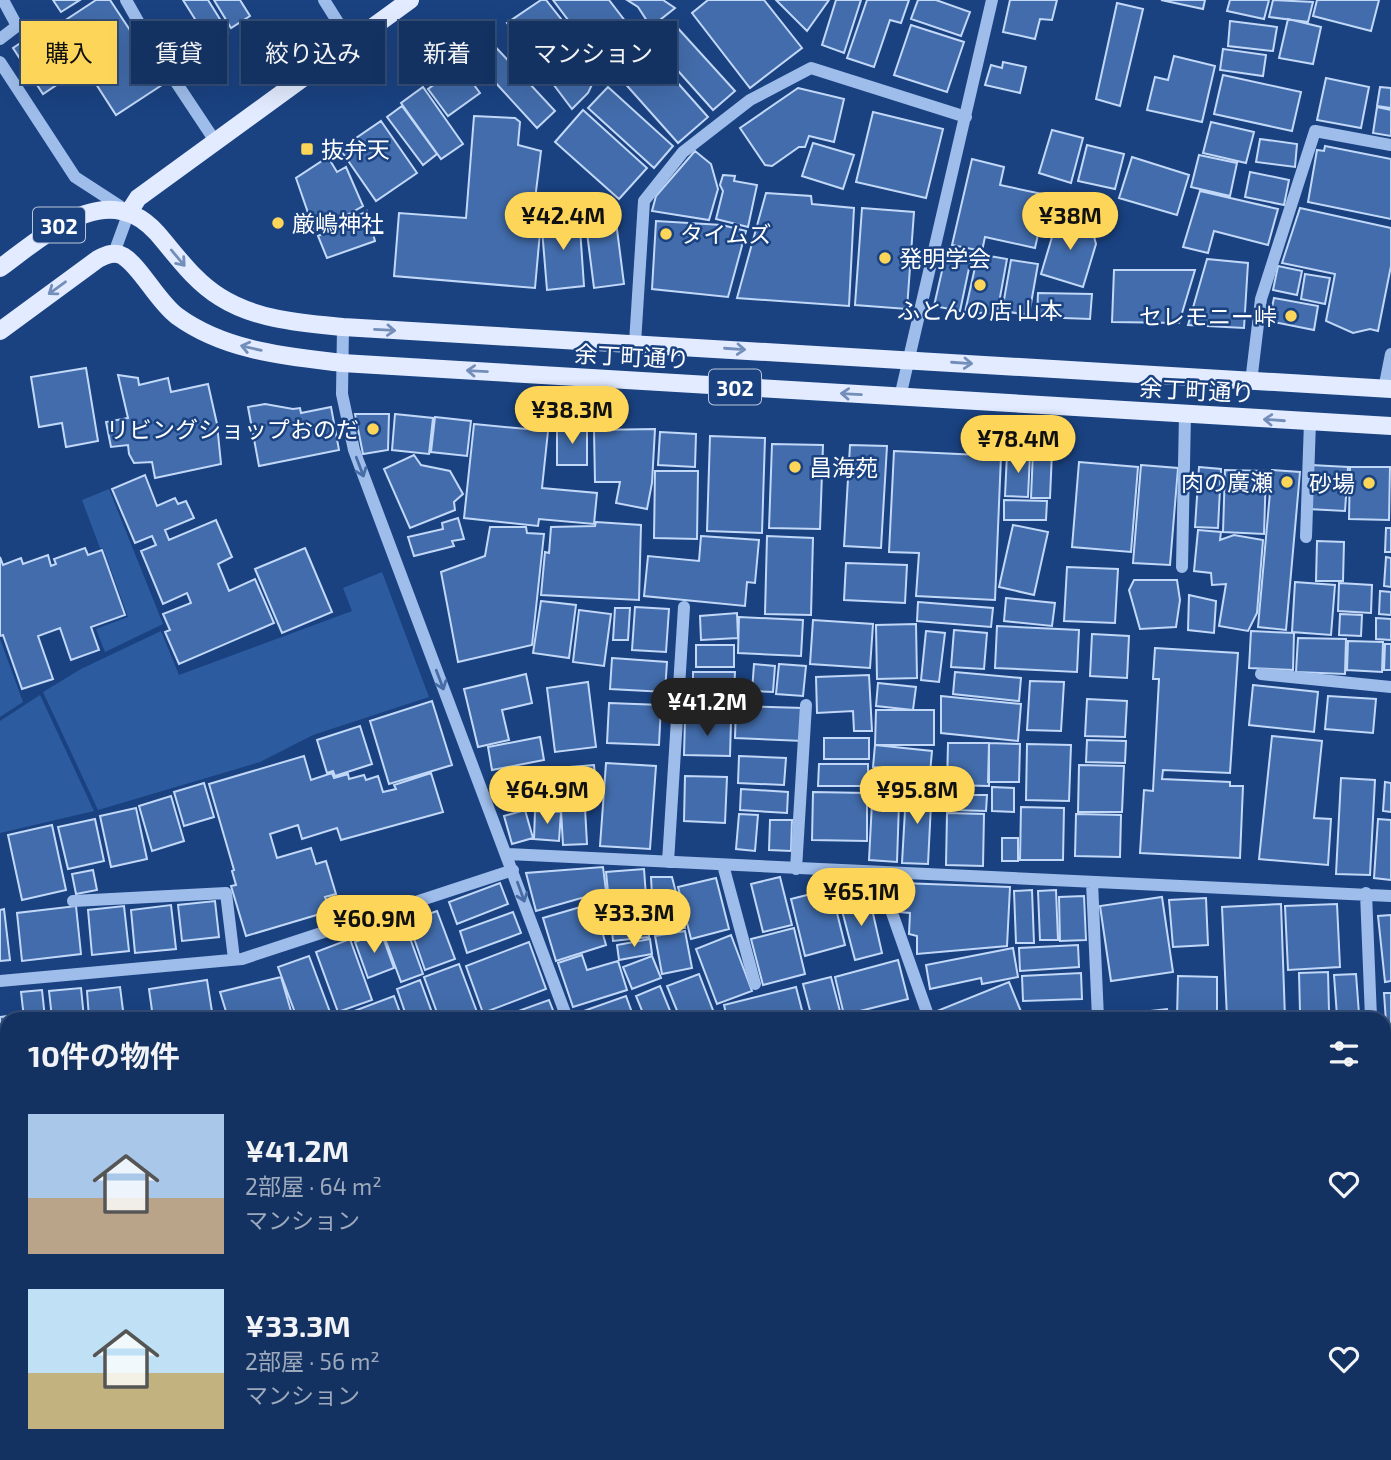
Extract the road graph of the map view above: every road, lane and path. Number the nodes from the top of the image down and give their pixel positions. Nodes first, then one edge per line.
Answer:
1 (3, 0) edge
2 (126, 0) edge
3 (324, 0) edge
4 (410, 0) edge
5 (992, 0) edge
6 (337, 21) edge
7 (382, 21) edge
8 (0, 39) edge
9 (0, 62) edge
10 (295, 84) edge
11 (966, 117) junction
12 (215, 141) junction
13 (1391, 145) edge
14 (129, 212) junction
15 (114, 253) junction
16 (0, 268) edge
17 (343, 327) junction
18 (0, 331) edge
19 (635, 343) junction
20 (1391, 354) edge
21 (911, 360) junction
22 (342, 363) junction
23 (1251, 382) junction
24 (1387, 389) edge
25 (900, 397) junction
26 (1185, 414) junction
27 (1310, 422) junction
28 (1391, 426) edge
29 (1306, 537) dead end
30 (1182, 567) dead end
31 (684, 607) dead end
32 (1261, 674) dead end
33 (1391, 687) edge
34 (806, 705) dead end
35 (506, 854) junction
36 (668, 862) junction
37 (723, 865) junction
38 (796, 869) junction
39 (513, 870) junction
40 (878, 873) junction
41 (1091, 882) junction
42 (1366, 893) junction
43 (1391, 896) edge
44 (73, 901) dead end
45 (234, 959) junction
46 (0, 981) edge
47 (755, 984) dead end
48 (566, 1012) edge
49 (927, 1012) edge
50 (1098, 1012) edge
51 (1371, 1012) edge

1 - 8 street
2 - 12 street
3 - 6 street
4 - 7 main road
5 - 11 street
9 - 14 street
10 - 12 main road
11 - 19 street
11 - 21 street
12 - 14 main road
13 - 23 street
14 - 15 street
14 - 16 main road, 302
14 -> 17 main road, 余丁町通り / 302
15 -> 18 main road, 302
22 -> 15 main road, 余丁町通り / 302
17 -> 19 main road, 余丁町通り / 302
17 - 22 street
19 -> 21 main road, 余丁町通り / 302
20 - 24 street
21 -> 23 main road, 余丁町通り / 302
21 - 25 street
25 -> 22 main road, 余丁町通り / 302
22 -> 35 street
23 - 24 main road, 余丁町通り / 302
25 - 26 main road, 余丁町通り / 302
27 -> 26 main road, 余丁町通り / 302
26 - 30 street
27 - 28 main road, 余丁町通り / 302
27 - 29 street
31 - 36 street
32 - 33 street
34 - 38 street
35 - 36 street
35 - 39 street
36 - 37 street
37 - 38 street
37 - 47 street
38 - 40 street
39 - 45 street
39 -> 48 street
40 - 41 street
40 - 49 street
41 - 42 street
41 - 50 street
42 - 43 street
42 - 51 street
44 - 45 street
45 - 46 street

